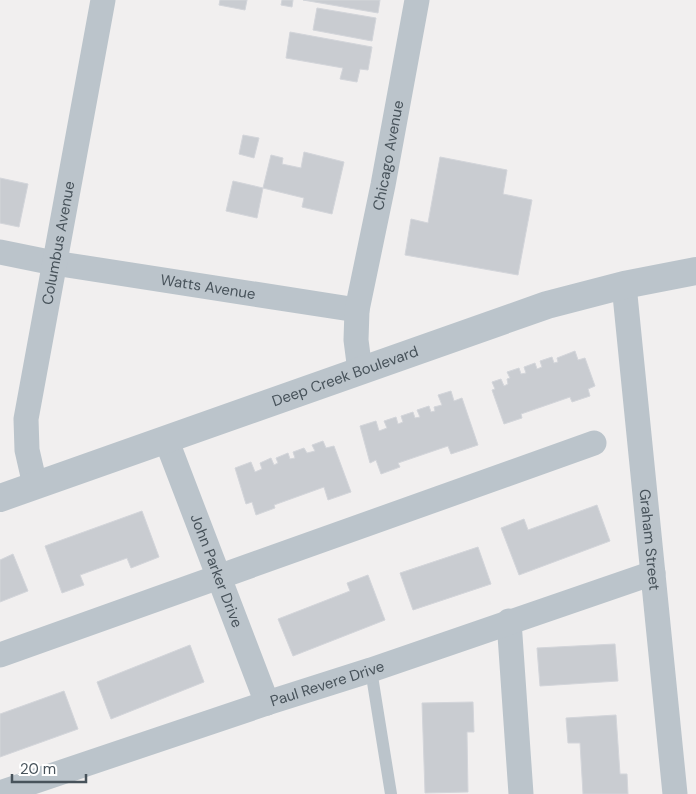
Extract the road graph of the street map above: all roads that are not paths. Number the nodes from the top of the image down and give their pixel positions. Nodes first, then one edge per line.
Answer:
1 (103, 0) edge
2 (417, 0) edge
3 (0, 252) edge
4 (54, 263) junction
5 (696, 271) edge
6 (624, 285) junction
7 (357, 310) junction
8 (360, 371) junction
9 (166, 439) junction
10 (594, 443) dead end
11 (35, 485) junction
12 (0, 498) edge
13 (653, 573) junction
14 (219, 578) junction
15 (509, 621) junction
16 (0, 655) edge
17 (371, 670) junction
18 (267, 703) junction
19 (36, 787) edge
20 (0, 793) edge
21 (391, 794) edge
22 (521, 794) edge
23 (675, 794) edge

1 - 4 street, Columbus Avenue
2 - 7 street, Chicago Avenue
3 - 4 street, Watts Avenue
4 - 7 street, Watts Avenue
4 - 11 street, Columbus Avenue
5 - 6 street, Deep Creek Boulevard
6 - 8 street, Deep Creek Boulevard
6 - 13 street, Graham Street
7 - 8 street
8 - 9 street, Deep Creek Boulevard
9 - 11 street, Deep Creek Boulevard
9 - 14 street, John Parker Drive
10 - 14 street
11 - 12 street, Deep Creek Boulevard
13 - 15 street, Paul Revere Drive
13 - 23 street, Graham Street
14 - 16 street
14 - 18 street, John Parker Drive
15 - 17 street, Paul Revere Drive
15 - 22 street
17 - 18 street, Paul Revere Drive
17 - 21 lane
18 - 19 street, Paul Revere Drive
19 - 20 street, Paul Revere Drive

